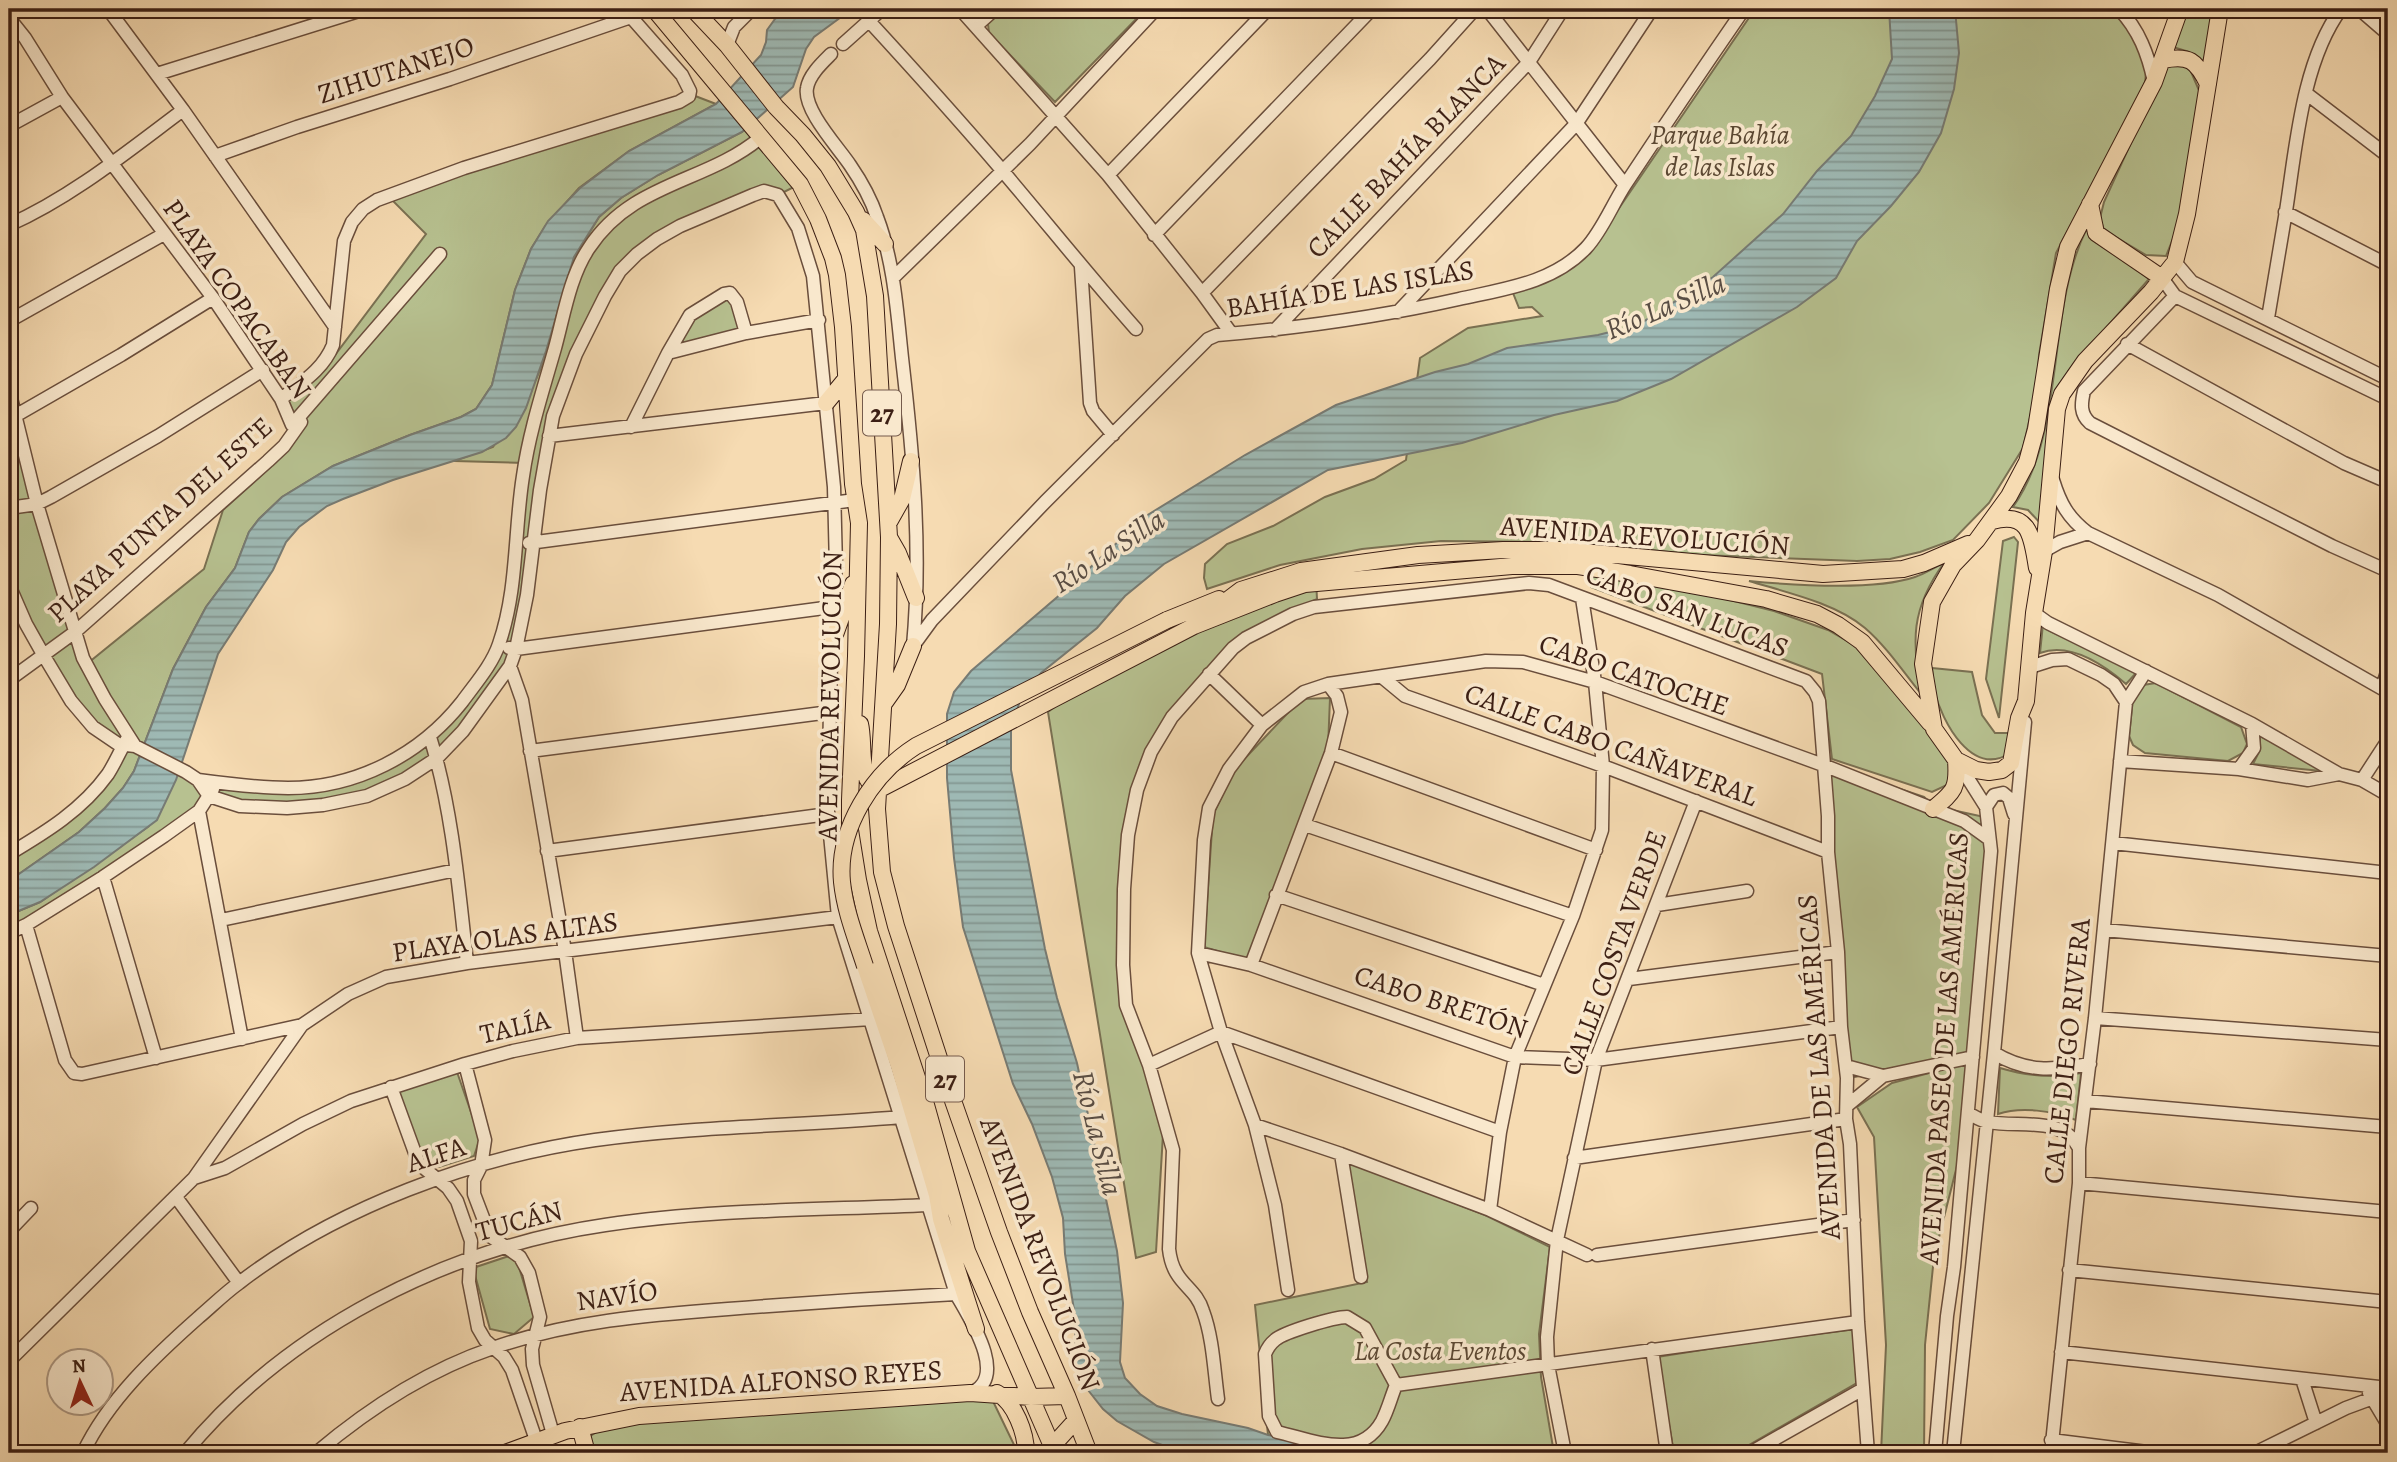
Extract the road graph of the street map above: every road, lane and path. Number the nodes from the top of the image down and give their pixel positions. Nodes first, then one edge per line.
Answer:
1 (108, 9) edge
2 (365, 9) edge
3 (654, 9) edge
4 (693, 9) edge
5 (752, 9) edge
6 (882, 9) edge
7 (960, 9) edge
8 (995, 9) edge
9 (1156, 9) edge
10 (1268, 9) edge
11 (1372, 9) edge
12 (1475, 9) edge
13 (1487, 9) edge
14 (1563, 9) edge
15 (1652, 9) edge
16 (1744, 9) edge
17 (2119, 9) edge
18 (2180, 9) edge
19 (2220, 9) edge
20 (2342, 9) edge
21 (2359, 9) edge
22 (628, 13) edge
23 (2131, 14) edge
24 (9, 18) edge
25 (869, 21) junction
26 (976, 26) junction
27 (2388, 34) edge
28 (843, 44) dead end
29 (730, 50) junction
30 (831, 54) dead end
31 (2163, 60) junction
32 (1529, 62) junction
33 (157, 75) junction
34 (2154, 82) junction
35 (2208, 83) junction
36 (2307, 94) junction
37 (62, 97) junction
38 (183, 110) junction
39 (1057, 115) junction
40 (1576, 124) junction
41 (9, 126) edge
42 (755, 132) junction
43 (215, 156) junction
44 (2388, 156) edge
45 (111, 163) junction
46 (1002, 171) junction
47 (1108, 175) junction
48 (1625, 185) junction
49 (2090, 204) junction
50 (856, 212) junction
51 (2286, 212) junction
52 (9, 225) edge
53 (164, 234) junction
54 (1154, 235) junction
55 (885, 244) junction
56 (440, 254) joint
57 (2175, 262) junction
58 (2388, 265) edge
59 (1081, 267) junction
60 (893, 278) junction
61 (2162, 278) junction
62 (1202, 293) junction
63 (2175, 296) junction
64 (213, 298) junction
65 (1398, 312) junction
66 (2268, 318) junction
67 (819, 320) junction
68 (9, 321) edge
69 (335, 327) junction
70 (1136, 329) dead end
71 (1275, 330) junction
72 (746, 333) junction
73 (1231, 333) junction
74 (2127, 344) junction
75 (668, 353) junction
76 (263, 370) junction
77 (2388, 379) edge
78 (845, 380) junction
79 (9, 390) edge
80 (281, 398) junction
81 (2388, 399) edge
82 (826, 402) junction
83 (15, 416) junction
84 (631, 427) junction
85 (1113, 435) junction
86 (549, 436) junction
87 (911, 461) junction
88 (2050, 473) junction
89 (2388, 480) edge
90 (834, 487) junction
91 (854, 492) junction
92 (37, 504) junction
93 (835, 505) junction
94 (9, 508) edge
95 (1992, 521) junction
96 (889, 530) junction
97 (2088, 533) junction
98 (1977, 540) junction
99 (518, 543) junction
100 (534, 544) junction
101 (2044, 551) junction
102 (859, 569) junction
103 (2388, 571) edge
104 (2039, 578) junction
105 (1241, 590) junction
106 (10, 592) edge
107 (916, 598) junction
108 (1582, 598) junction
109 (832, 607) junction
110 (2034, 613) junction
111 (1194, 625) junction
112 (75, 632) junction
113 (832, 643) junction
114 (499, 646) junction
115 (914, 646) junction
116 (516, 649) junction
117 (44, 656) junction
118 (510, 666) junction
119 (2030, 667) junction
120 (2388, 669) edge
121 (2146, 671) junction
122 (1209, 674) junction
123 (1382, 677) junction
124 (9, 680) edge
125 (1806, 681) joint
126 (1595, 682) junction
127 (1328, 684) junction
128 (2385, 690) edge
129 (2026, 701) junction
130 (2126, 702) junction
131 (884, 705) junction
132 (853, 709) junction
133 (830, 712) junction
134 (2252, 724) junction
135 (1262, 725) junction
136 (1934, 729) junction
137 (430, 737) junction
138 (2388, 740) edge
139 (132, 744) junction
140 (530, 751) junction
141 (884, 751) junction
142 (1331, 753) junction
143 (437, 758) junction
144 (1956, 760) junction
145 (2120, 761) junction
146 (929, 764) junction
147 (1823, 765) junction
148 (1603, 766) junction
149 (2239, 769) junction
150 (2339, 774) junction
151 (198, 780) junction
152 (2362, 780) junction
153 (216, 782) junction
154 (878, 790) junction
155 (2388, 794) edge
156 (209, 796) junction
157 (1696, 801) junction
158 (1986, 807) junction
159 (1933, 809) junction
160 (198, 811) junction
161 (828, 814) junction
162 (2017, 821) junction
163 (1305, 825) junction
164 (1989, 839) junction
165 (2113, 843) junction
166 (1597, 850) junction
167 (547, 851) junction
168 (1828, 852) junction
169 (9, 854) edge
170 (456, 870) junction
171 (2388, 873) edge
172 (103, 877) junction
173 (1747, 891) dead end
174 (1276, 895) junction
175 (1657, 905) junction
176 (1573, 916) junction
177 (838, 917) junction
178 (221, 920) junction
179 (26, 925) junction
180 (2104, 930) junction
181 (9, 933) edge
182 (565, 951) junction
183 (1838, 952) junction
184 (1198, 953) junction
185 (2388, 956) edge
186 (467, 963) junction
187 (1251, 965) junction
188 (1629, 979) junction
189 (1544, 985) junction
190 (871, 1018) junction
191 (2095, 1018) junction
192 (302, 1026) junction
193 (1840, 1027) junction
194 (1222, 1032) junction
195 (577, 1038) junction
196 (242, 1039) junction
197 (2388, 1040) edge
198 (1994, 1053) junction
199 (1515, 1057) junction
200 (1973, 1057) junction
201 (156, 1058) junction
202 (1597, 1060) junction
203 (465, 1064) junction
204 (2090, 1064) junction
205 (1149, 1065) junction
206 (1846, 1066) junction
207 (1883, 1076) junction
208 (391, 1087) junction
209 (2085, 1101) junction
210 (1848, 1105) junction
211 (1968, 1113) junction
212 (901, 1117) junction
213 (1846, 1119) junction
214 (1987, 1122) junction
215 (1255, 1125) junction
216 (2388, 1127) edge
217 (1500, 1132) junction
218 (2079, 1148) junction
219 (1341, 1154) junction
220 (1574, 1158) junction
221 (481, 1166) junction
222 (194, 1178) junction
223 (438, 1180) junction
224 (2079, 1183) junction
225 (176, 1197) junction
226 (933, 1200) junction
227 (31, 1208) dead end
228 (1490, 1210) junction
229 (2388, 1212) edge
230 (1854, 1220) junction
231 (9, 1231) edge
232 (1557, 1240) junction
233 (504, 1247) junction
234 (967, 1251) junction
235 (469, 1260) junction
236 (2069, 1270) junction
237 (1361, 1277) dead end
238 (239, 1283) junction
239 (1288, 1290) dead end
240 (956, 1294) junction
241 (2388, 1302) edge
242 (1858, 1322) junction
243 (976, 1329) junction
244 (537, 1336) junction
245 (493, 1348) junction
246 (1652, 1349) junction
247 (2061, 1352) junction
248 (9, 1361) edge
249 (1548, 1365) junction
250 (2302, 1379) junction
251 (1396, 1385) junction
252 (2388, 1388) edge
253 (1863, 1389) junction
254 (970, 1393) junction
255 (997, 1393) junction
256 (2369, 1393) junction
257 (1067, 1396) junction
258 (1031, 1397) junction
259 (1218, 1399) dead end
260 (1076, 1420) junction
261 (2316, 1423) junction
262 (2388, 1425) edge
263 (580, 1427) junction
264 (553, 1434) junction
265 (536, 1440) junction
266 (2051, 1447) edge
267 (1051, 1451) edge
268 (510, 1452) edge
269 (83, 1453) edge
270 (185, 1453) edge
271 (316, 1453) edge
272 (587, 1453) edge
273 (1026, 1453) edge
274 (1089, 1453) edge
275 (1564, 1453) edge
276 (1667, 1453) edge
277 (1750, 1453) edge
278 (1868, 1453) edge
279 (1935, 1453) edge
280 (1953, 1453) edge
281 (2153, 1453) edge
282 (2255, 1453) edge

1 - 33 street
2 - 33 street
3 - 42 main road, AVENIDA REVOLUCIÓN / 27
4 - 29 main road, AVENIDA REVOLUCIÓN / 27
5 - 29 street
6 - 25 street
7 - 26 street
8 - 26 street
9 - 39 street
10 - 47 street
11 - 54 street
12 - 62 street
13 - 32 street
14 - 32 street, CALLE BAHÍA BLANCA
15 - 40 street
16 - 48 street, BAHÍA DE LAS ISLAS
17 - 23 street
18 - 31 main road, AVENIDA PASEO DE LAS AMÉRICAS
19 - 35 main road, AVENIDA PASEO DE LAS AMÉRICAS
20 - 36 street
21 - 27 street
22 - 43 street, ZIHUTANEJO
22 - 69 street, PLAYA PUNTA DEL ESTE
23 - 34 street
24 - 37 street, PLAYA COPACABAN
25 - 28 street
25 - 46 street
26 - 39 street
29 - 50 main road, AVENIDA REVOLUCIÓN / 27
30 - 55 street
31 - 34 main road, AVENIDA PASEO DE LAS AMÉRICAS
31 - 35 main road
32 - 40 street
32 - 71 street, CALLE BAHÍA BLANCA
33 - 38 street
34 - 49 main road, AVENIDA PASEO DE LAS AMÉRICAS
35 - 57 main road, AVENIDA PASEO DE LAS AMÉRICAS
36 - 44 street
36 - 51 street
37 - 41 street
37 - 45 street, PLAYA COPACABAN
38 - 43 street
38 - 45 street
39 - 46 street
39 - 47 street
40 - 48 street
40 - 65 street
42 - 78 main road, AVENIDA REVOLUCIÓN / 27
42 - 99 street
43 - 69 street
45 - 52 street
45 - 53 street, PLAYA COPACABAN
46 - 59 street
46 - 60 street
47 - 54 street
48 - 65 street, BAHÍA DE LAS ISLAS
49 - 61 main road
49 - 95 main road, AVENIDA PASEO DE LAS AMÉRICAS
50 - 55 main road
50 - 96 main road, AVENIDA REVOLUCIÓN / 27
51 - 58 street
51 - 66 street
53 - 64 street, PLAYA COPACABAN
53 - 68 street
54 - 62 street
55 - 60 street
56 - 80 street, PLAYA COPACABAN
56 - 112 street, PLAYA PUNTA DEL ESTE
57 - 61 main road, AVENIDA PASEO DE LAS AMÉRICAS
57 - 66 street
59 - 70 street
59 - 85 street
60 - 87 street
61 - 63 street
61 - 88 main road, AVENIDA PASEO DE LAS AMÉRICAS
62 - 73 street
63 - 74 street
63 - 81 street
64 - 76 street, PLAYA COPACABAN
64 - 83 street
65 - 71 street, BAHÍA DE LAS ISLAS
66 - 77 street
67 - 72 street
67 - 82 street
67 - 86 street
69 - 80 street, PLAYA PUNTA DEL ESTE
71 - 73 street, BAHÍA DE LAS ISLAS
72 - 75 street
72 - 75 street
73 - 85 street, BAHÍA DE LAS ISLAS
74 - 89 street
74 - 103 street
75 - 84 street
76 - 80 street, PLAYA COPACABAN
76 - 92 street
78 - 82 main road
78 - 91 main road, AVENIDA REVOLUCIÓN / 27
79 - 83 street
82 - 84 street
82 - 90 street
83 - 92 street
84 - 86 street
85 - 115 street, BAHÍA DE LAS ISLAS
86 - 100 street
87 - 96 main road
87 - 107 street
88 - 97 street
88 - 101 main road, AVENIDA PASEO DE LAS AMÉRICAS
90 - 91 street
90 - 93 street
91 - 93 street
91 - 102 main road, AVENIDA REVOLUCIÓN / 27
92 - 94 street
92 - 112 street
93 - 100 street
93 - 109 street
95 - 98 main road, AVENIDA PASEO DE LAS AMÉRICAS
95 - 104 main road
96 - 107 main road
96 - 131 main road, AVENIDA REVOLUCIÓN / 27
97 - 101 street
97 - 128 street
98 - 105 main road, AVENIDA REVOLUCIÓN
98 - 136 main road, AVENIDA PASEO DE LAS AMÉRICAS
99 - 100 street
99 - 114 street
100 - 116 street
101 - 104 main road, AVENIDA PASEO DE LAS AMÉRICAS
102 - 113 main road
102 - 132 main road, AVENIDA REVOLUCIÓN / 27
104 - 110 main road, AVENIDA PASEO DE LAS AMÉRICAS
105 - 111 main road, AVENIDA REVOLUCIÓN
105 - 226 main road, bridge
106 - 117 street
107 - 115 street
108 - 122 street, CABO SAN LUCAS
108 - 125 street, CABO SAN LUCAS
108 - 126 street
109 - 113 street
109 - 116 street
110 - 119 main road, AVENIDA PASEO DE LAS AMÉRICAS
110 - 121 street
111 - 136 main road, AVENIDA REVOLUCIÓN
111 - 146 main road, AVENIDA REVOLUCIÓN
112 - 117 street, PLAYA PUNTA DEL ESTE
112 - 139 street
113 - 133 street
114 - 116 street
114 - 137 street
115 - 131 main road
116 - 118 street
117 - 124 street, PLAYA PUNTA DEL ESTE
117 - 139 street
118 - 140 street
118 - 143 street
119 - 129 main road, AVENIDA PASEO DE LAS AMÉRICAS
119 - 130 street
120 - 128 street
121 - 130 street, CALLE DIEGO RIVERA
121 - 134 street
122 - 135 street
122 - 205 street, CABO SAN LUCAS
123 - 126 street, CABO CATOCHE
123 - 127 street, CABO CATOCHE
123 - 148 street, CALLE CABO CAÑAVERAL
125 - 147 street, AVENIDA DE LAS AMÉRICAS
126 - 147 street, CABO CATOCHE
126 - 148 street
127 - 135 street, CABO CATOCHE
127 - 142 street
129 - 144 main road
129 - 162 street, AVENIDA PASEO DE LAS AMÉRICAS
130 - 145 street, CALLE DIEGO RIVERA
131 - 141 main road, AVENIDA REVOLUCIÓN / 27
132 - 154 main road
132 - 234 main road, AVENIDA REVOLUCIÓN / 27
133 - 140 street
133 - 161 street
134 - 149 street
134 - 150 street
135 - 184 street, CABO CATOCHE
136 - 144 main road, AVENIDA PASEO DE LAS AMÉRICAS
137 - 143 street
137 - 153 street
138 - 152 street
139 - 151 street
139 - 169 street
140 - 167 street
141 - 146 main road
141 - 154 main road, AVENIDA REVOLUCIÓN / 27
142 - 163 street
142 - 166 street
143 - 156 street
143 - 170 street
144 - 158 street, AVENIDA PASEO DE LAS AMÉRICAS
144 - 159 main road
145 - 149 street
145 - 165 street, CALLE DIEGO RIVERA
146 - 154 main road, AVENIDA REVOLUCIÓN
147 - 159 street, CABO CATOCHE
147 - 168 street, AVENIDA DE LAS AMÉRICAS
148 - 157 street, CALLE CABO CAÑAVERAL
148 - 166 street
149 - 150 street
150 - 152 street
151 - 153 street
151 - 156 street
152 - 155 street
153 - 156 street
154 - 257 main road, AVENIDA REVOLUCIÓN / 27
156 - 160 street
157 - 168 street, CALLE CABO CAÑAVERAL
157 - 175 street, CALLE COSTA VERDE
158 - 162 street
158 - 164 street, AVENIDA PASEO DE LAS AMÉRICAS
159 - 164 street, CABO CATOCHE
160 - 172 street
160 - 178 street
161 - 167 street
161 - 177 street
162 - 198 street, AVENIDA PASEO DE LAS AMÉRICAS
163 - 174 street
163 - 176 street
164 - 200 street, AVENIDA PASEO DE LAS AMÉRICAS
165 - 171 street
165 - 180 street, CALLE DIEGO RIVERA
166 - 176 street
167 - 182 street
168 - 183 street, AVENIDA DE LAS AMÉRICAS
170 - 178 street
170 - 186 street
172 - 179 street
172 - 201 street
173 - 175 street
174 - 187 street
174 - 189 street
175 - 188 street, CALLE COSTA VERDE
176 - 189 street
177 - 182 street, PLAYA OLAS ALTAS
177 - 190 street
178 - 196 street
179 - 181 street
179 - 201 street
180 - 185 street
180 - 191 street, CALLE DIEGO RIVERA
182 - 186 street, PLAYA OLAS ALTAS
182 - 195 street
183 - 188 street
183 - 193 street, AVENIDA DE LAS AMÉRICAS
184 - 187 street, CABO BRETÓN
184 - 194 street, CABO CATOCHE
186 - 192 street, PLAYA OLAS ALTAS
187 - 199 street, CABO BRETÓN
188 - 202 street, CALLE COSTA VERDE
189 - 199 street
190 - 195 street, TALÍA
190 - 212 street
191 - 197 street
191 - 204 street, CALLE DIEGO RIVERA
192 - 196 street
192 - 222 street, PLAYA OLAS ALTAS
193 - 202 street, CABO BRETÓN
193 - 206 street, AVENIDA DE LAS AMÉRICAS
194 - 205 street
194 - 215 street, CABO CATOCHE
194 - 217 street
195 - 203 street, TALÍA
196 - 201 street
198 - 204 street
198 - 214 street, AVENIDA PASEO DE LAS AMÉRICAS
199 - 202 street, CABO BRETÓN
199 - 217 street
200 - 207 street
200 - 211 street, AVENIDA PASEO DE LAS AMÉRICAS
202 - 220 street, CALLE COSTA VERDE
203 - 208 street, TALÍA
203 - 221 street
204 - 209 street, CALLE DIEGO RIVERA
205 - 259 street, CABO SAN LUCAS
206 - 207 street
206 - 210 street, AVENIDA DE LAS AMÉRICAS
207 - 210 street
208 - 222 street, TALÍA
208 - 223 street
209 - 216 street
209 - 218 street, CALLE DIEGO RIVERA
210 - 213 street, AVENIDA DE LAS AMÉRICAS
211 - 214 street
211 - 279 street, AVENIDA PASEO DE LAS AMÉRICAS
212 - 221 street, ALFA
212 - 226 street
213 - 220 street
213 - 230 street, AVENIDA DE LAS AMÉRICAS
214 - 218 street
214 - 280 street, AVENIDA PASEO DE LAS AMÉRICAS
215 - 219 street
215 - 239 street, CABO CATOCHE
217 - 228 street
218 - 224 street, CALLE DIEGO RIVERA
219 - 228 street
219 - 237 street
220 - 232 street, CALLE COSTA VERDE
221 - 223 street, ALFA
221 - 233 street
222 - 225 street, PLAYA OLAS ALTAS
223 - 235 street
223 - 238 street, ALFA
224 - 229 street
224 - 236 street, CALLE DIEGO RIVERA
225 - 238 street
225 - 248 street, PLAYA OLAS ALTAS
226 - 233 street, TUCÁN
226 - 234 main road
226 - 240 street
226 - 243 main road
227 - 231 street
228 - 232 street
230 - 232 street
230 - 242 street, AVENIDA DE LAS AMÉRICAS
232 - 249 street, CALLE COSTA VERDE
233 - 235 street, TUCÁN
233 - 244 street
234 - 258 main road, AVENIDA REVOLUCIÓN / 27
235 - 245 street
235 - 270 street, TUCÁN
236 - 241 street
236 - 247 street, CALLE DIEGO RIVERA
238 - 269 street, ALFA
240 - 243 street
240 - 244 street, NAVÍO
242 - 246 street
242 - 253 street, AVENIDA DE LAS AMÉRICAS
243 - 254 street
244 - 245 street, NAVÍO
244 - 264 street
245 - 265 street
245 - 271 street, NAVÍO
246 - 249 street
246 - 276 street
247 - 250 street
247 - 266 street, CALLE DIEGO RIVERA
249 - 251 street
249 - 275 street, CALLE COSTA VERDE
250 - 256 street
250 - 261 street
251 - 251 street
252 - 256 street
253 - 277 street
253 - 278 street, AVENIDA DE LAS AMÉRICAS
254 - 255 main road, AVENIDA ALFONSO REYES
254 - 263 main road, AVENIDA ALFONSO REYES
255 - 258 main road, AVENIDA ALFONSO REYES
255 - 273 main road
256 - 261 street
256 - 262 street
257 - 258 main road, AVENIDA ALFONSO REYES
257 - 260 main road, AVENIDA REVOLUCIÓN / 27
258 - 267 main road, AVENIDA REVOLUCIÓN / 27
260 - 267 main road
260 - 274 main road, AVENIDA REVOLUCIÓN / 27
261 - 282 street
263 - 264 main road, AVENIDA ALFONSO REYES
263 - 272 main road
264 - 265 main road, AVENIDA ALFONSO REYES
265 - 268 main road, AVENIDA ALFONSO REYES
266 - 281 street

